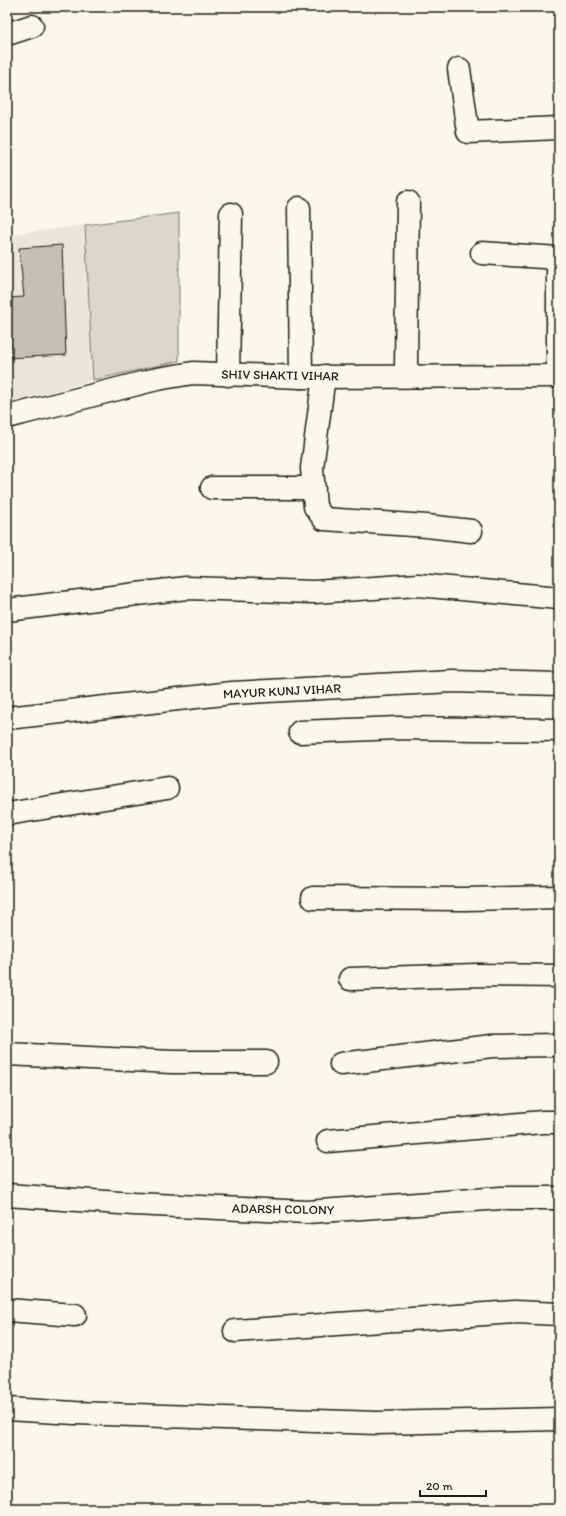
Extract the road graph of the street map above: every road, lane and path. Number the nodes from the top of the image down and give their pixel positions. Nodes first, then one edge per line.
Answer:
1 (32, 26) dead end
2 (7, 34) edge
3 (459, 69) dead end
4 (559, 128) edge
5 (408, 202) dead end
6 (299, 208) dead end
7 (231, 214) dead end
8 (482, 253) dead end
9 (228, 375) junction
10 (324, 376) junction
11 (410, 376) junction
12 (558, 376) edge
13 (300, 377) junction
14 (7, 417) edge
15 (212, 488) dead end
16 (314, 488) junction
17 (471, 531) dead end
18 (559, 598) edge
19 (7, 610) edge
20 (559, 684) edge
21 (7, 718) edge
22 (559, 730) edge
23 (300, 732) dead end
24 (167, 788) dead end
25 (7, 814) edge
26 (559, 897) edge
27 (313, 898) dead end
28 (559, 976) edge
29 (350, 979) dead end
30 (559, 1045) edge
31 (7, 1054) edge
32 (266, 1062) dead end
33 (341, 1064) dead end
34 (559, 1122) edge
35 (328, 1141) dead end
36 (7, 1195) edge
37 (559, 1198) edge
38 (7, 1310) edge
39 (75, 1314) dead end
40 (559, 1314) edge
41 (235, 1331) dead end
42 (7, 1409) edge
43 (559, 1419) edge

1 - 2 street
3 - 4 street
5 - 11 street
6 - 13 street
7 - 9 street
8 - 12 street
9 - 13 street, SHIV SHAKTI VIHAR
9 - 14 street, SHIV SHAKTI VIHAR
10 - 11 street, SHIV SHAKTI VIHAR
10 - 13 street, SHIV SHAKTI VIHAR
10 - 16 street
11 - 12 street, SHIV SHAKTI VIHAR
15 - 16 street
16 - 17 street
18 - 19 street
20 - 21 street, MAYUR KUNJ VIHAR
22 - 23 street
24 - 25 street
26 - 27 street
28 - 29 street
30 - 33 street
31 - 32 street
34 - 35 street
36 - 37 street, ADARSH COLONY
38 - 39 street
40 - 41 street
42 - 43 street

